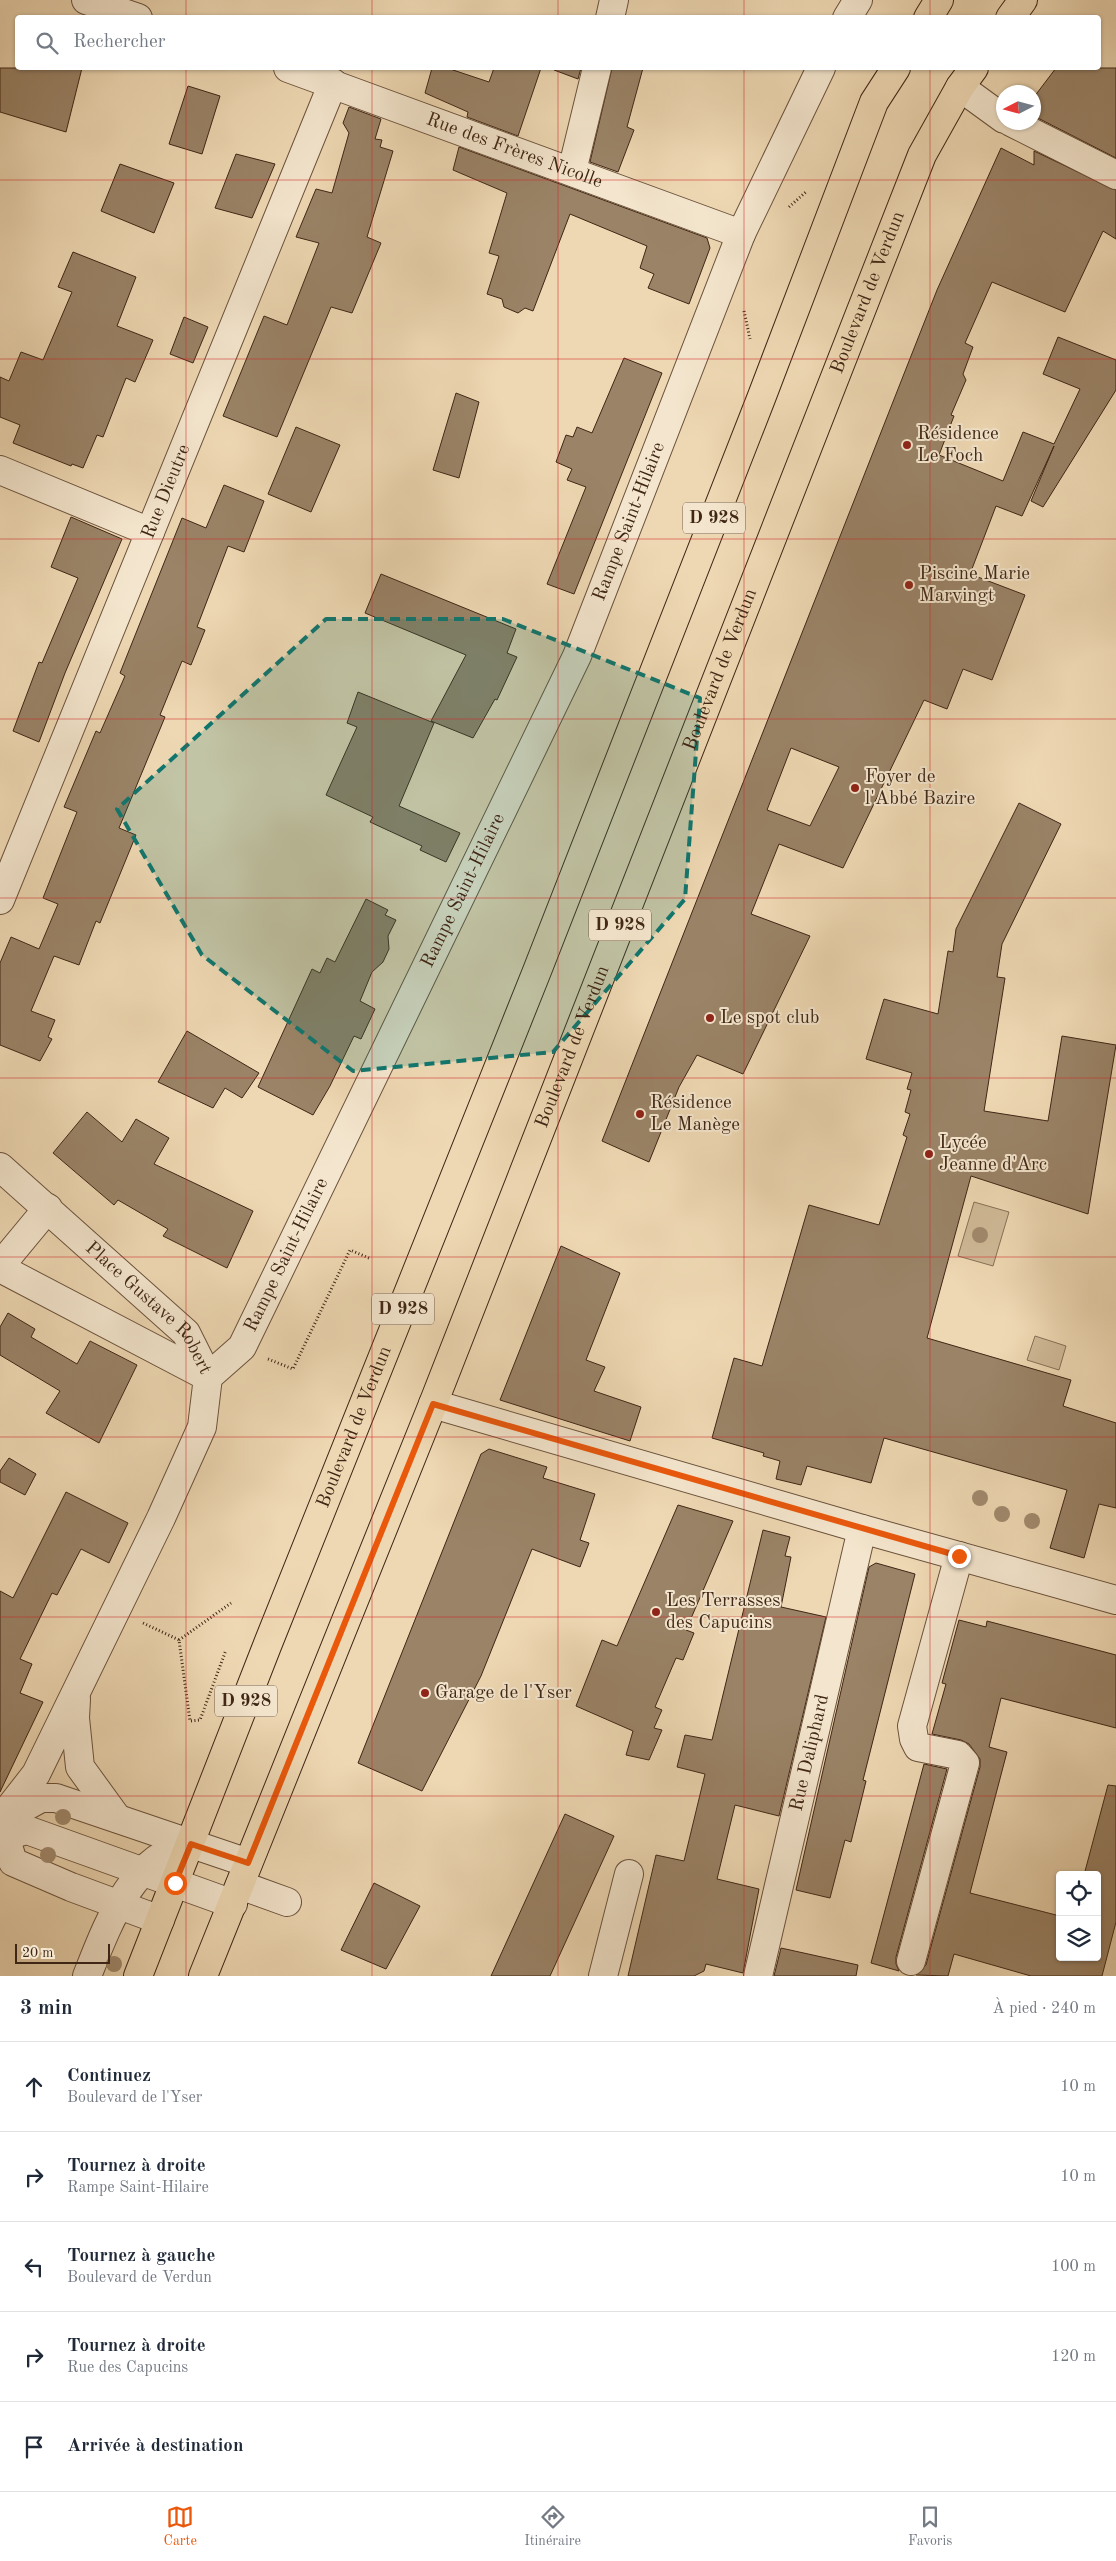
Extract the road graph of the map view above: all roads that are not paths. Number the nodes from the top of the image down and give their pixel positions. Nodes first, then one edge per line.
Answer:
1 (86, 0) edge
2 (614, 0) edge
3 (858, 0) edge
4 (939, 0) edge
5 (1023, 0) edge
6 (129, 15) edge
7 (611, 15) edge
8 (848, 15) edge
9 (930, 15) edge
10 (1012, 15) edge
11 (294, 70) edge
12 (597, 70) edge
13 (820, 70) edge
14 (895, 70) edge
15 (967, 77) edge
16 (333, 83) junction
17 (996, 110) edge
18 (1027, 130) edge
19 (572, 171) junction
20 (1116, 175) edge
21 (741, 234) junction
22 (0, 470) edge
23 (150, 532) junction
24 (0, 900) edge
25 (0, 1167) edge
26 (48, 1208) junction
27 (0, 1267) edge
28 (208, 1377) junction
29 (433, 1404) junction
30 (862, 1529) junction
31 (959, 1556) junction
32 (1116, 1600) edge
33 (76, 1692) junction
34 (117, 1818) junction
35 (1, 1825) edge
36 (191, 1844) junction
37 (143, 1872) junction
38 (629, 1874) dead end
39 (175, 1883) junction
40 (240, 1884) junction
41 (287, 1902) dead end
42 (118, 1905) junction
43 (160, 1920) junction
44 (911, 1961) dead end
45 (87, 1976) edge
46 (138, 1976) edge
47 (204, 1976) edge
48 (603, 1976) edge
49 (758, 1976) edge

1 - 6 street
2 - 7 street
3 - 8 street
4 - 9 main road
5 - 10 main road
11 - 16 street, Rue des Frères Nicolle
12 - 19 street
13 - 21 street, Rampe Saint-Hilaire
14 - 36 main road, Boulevard de Verdun / D 928
15 - 17 street
15 - 29 main road, Boulevard de Verdun / D 928
16 - 19 street, Rue des Frères Nicolle
16 - 23 street, Rue Dieutre
18 - 20 street
19 - 21 street, Rue des Frères Nicolle
21 - 28 street, Rampe Saint-Hilaire
22 - 23 street
23 - 24 street, Rue Dieutre
25 - 26 street, Place Gustave Robert
26 - 27 street
26 - 28 street, Place Gustave Robert
27 - 28 street, Place Gustave Robert
28 - 33 street
29 - 30 street
29 - 40 main road, Boulevard de Verdun / D 928
30 - 31 street
30 - 49 street, Rue Daliphard
31 - 32 street
31 - 44 street
33 - 34 street
33 - 35 street
34 - 35 street
34 - 36 street
35 - 37 street
35 - 42 street
36 - 37 street
36 - 39 main road, D 928
36 - 40 street
37 - 39 street
37 - 42 street
38 - 48 street
39 - 40 street
39 - 43 main road, D 928
40 - 41 street
40 - 47 main road, Boulevard de Verdun / D 928
42 - 43 street
42 - 45 street
43 - 46 main road, D 928

